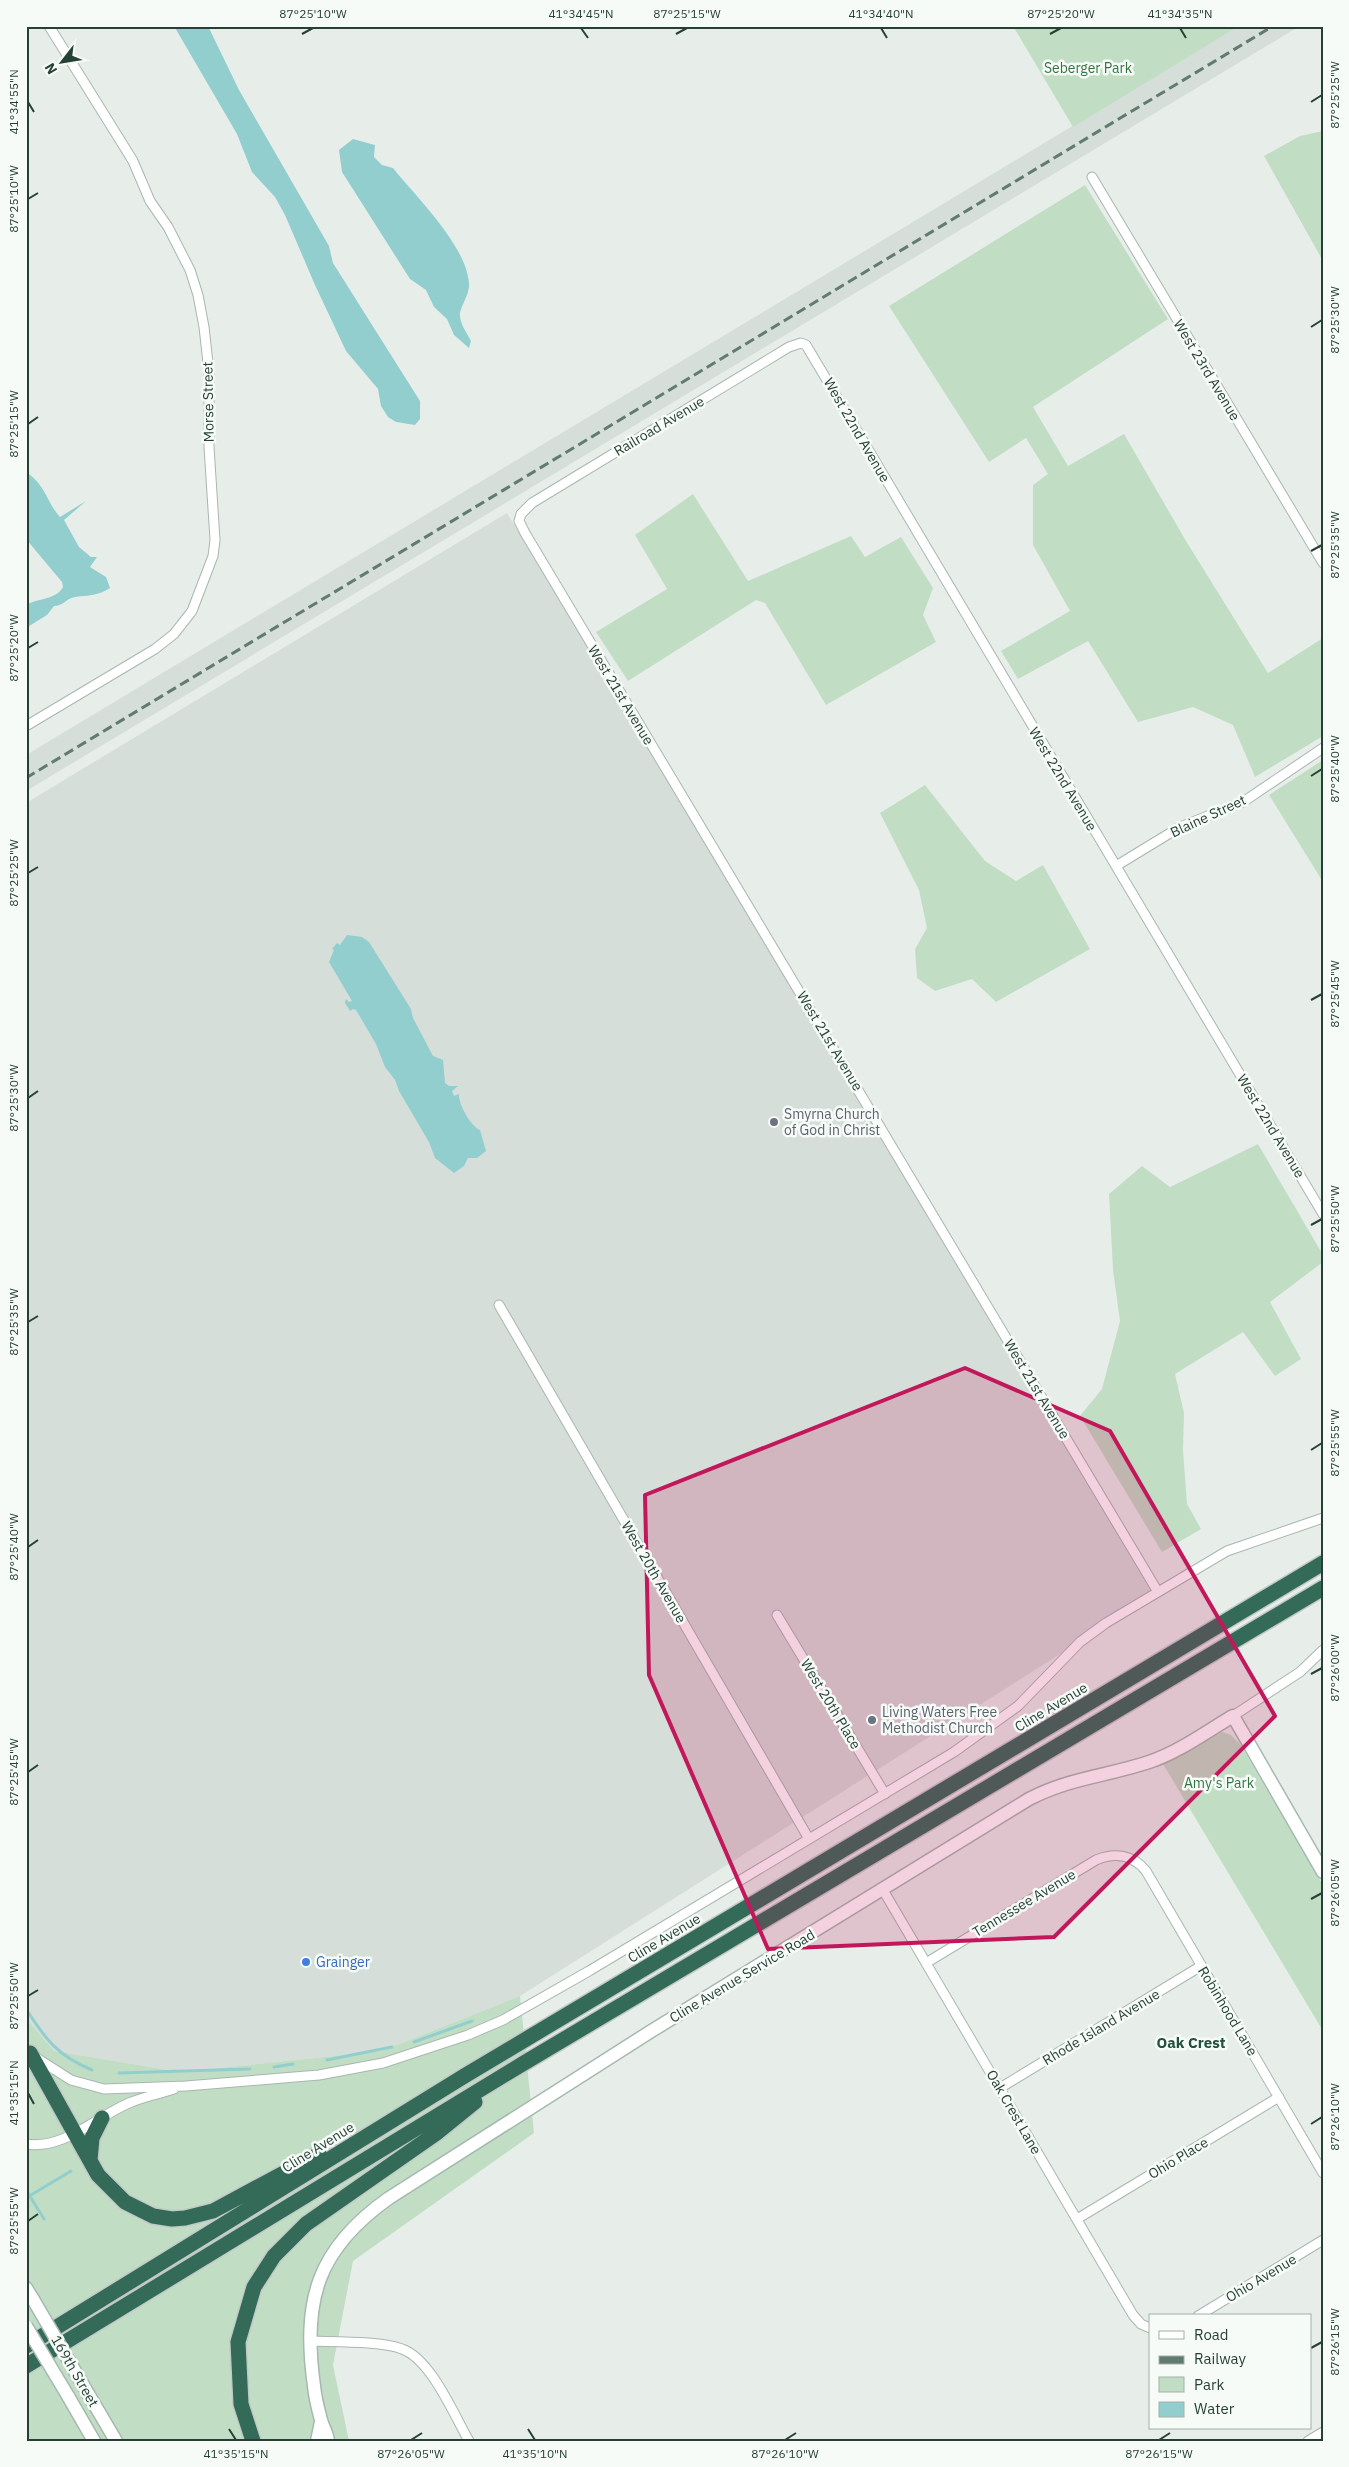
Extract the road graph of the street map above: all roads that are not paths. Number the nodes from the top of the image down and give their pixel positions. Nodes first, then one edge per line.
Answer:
1 (49, 26) edge
2 (1092, 177) dead end
3 (803, 344) joint
4 (520, 516) joint
5 (1323, 563) edge
6 (26, 726) edge
7 (1323, 748) edge
8 (1116, 866) junction
9 (1323, 1214) edge
10 (499, 1305) dead end
11 (1323, 1518) edge
12 (1323, 1563) edge
13 (1323, 1588) edge
14 (1158, 1592) junction
15 (777, 1614) dead end
16 (1323, 1650) edge
17 (1232, 1716) junction
18 (885, 1794) junction
19 (809, 1840) junction
20 (1126, 1857) joint
21 (1323, 1872) edge
22 (883, 1890) junction
23 (926, 1963) junction
24 (1201, 1966) junction
25 (28, 2050) edge
26 (524, 2064) junction
27 (466, 2075) junction
28 (186, 2086) junction
29 (1000, 2088) junction
30 (1279, 2097) junction
31 (102, 2118) junction
32 (74, 2133) junction
33 (26, 2144) edge
34 (90, 2160) junction
35 (1323, 2173) edge
36 (1077, 2219) junction
37 (1323, 2240) edge
38 (26, 2288) edge
39 (1201, 2314) edge
40 (26, 2326) edge
41 (1149, 2328) edge
42 (310, 2340) junction
43 (26, 2346) edge
44 (26, 2366) edge
45 (321, 2422) junction
46 (1323, 2432) edge
47 (94, 2441) edge
48 (116, 2441) edge
49 (253, 2441) edge
50 (317, 2441) edge
51 (328, 2441) edge
52 (469, 2441) edge
53 (1308, 2441) edge

1 - 6 street, Morse Street
2 - 5 street, West 23rd Avenue
3 - 4 street, Railroad Avenue
3 - 8 street, West 22nd Avenue
4 - 14 street, West 21st Avenue
7 - 8 street, Blaine Street
8 - 9 street, West 22nd Avenue
10 - 19 street, West 20th Avenue
11 - 14 street, Cline Avenue
12 - 27 highway, Cline Avenue
13 - 26 highway
14 - 18 street, Cline Avenue
15 - 18 street, West 20th Place
16 - 17 street, Cline Avenue Service Road
17 - 21 street
17 - 22 street, Cline Avenue Service Road
18 - 19 street, Cline Avenue
19 - 28 street, Cline Avenue
20 - 23 street, Tennessee Avenue
20 - 24 street, Robinhood Lane
22 - 23 street, Oak Crest Lane
22 - 42 street, Cline Avenue Service Road
23 - 29 street, Oak Crest Lane
24 - 29 street, Rhode Island Avenue
24 - 30 street, Robinhood Lane
25 - 28 street, Cline Avenue
25 - 32 highway
26 - 44 highway
26 - 49 highway
27 - 34 highway
27 - 43 highway, Cline Avenue
28 - 31 street, Cline Avenue
29 - 36 street, Oak Crest Lane
30 - 35 street, Robinhood Lane
30 - 36 street, Ohio Place
31 - 32 street, Cline Avenue
31 - 34 highway
32 - 33 street, Cline Avenue
32 - 34 highway
36 - 41 street, Oak Crest Lane
37 - 39 street, Ohio Avenue
38 - 48 street, 169th Street, bridge
40 - 47 street, 169th Street, bridge
42 - 45 street, Cline Avenue Service Road
42 - 52 street
45 - 50 street, Cline Avenue Service Road
45 - 51 street, Cline Avenue Service Road
46 - 53 street

